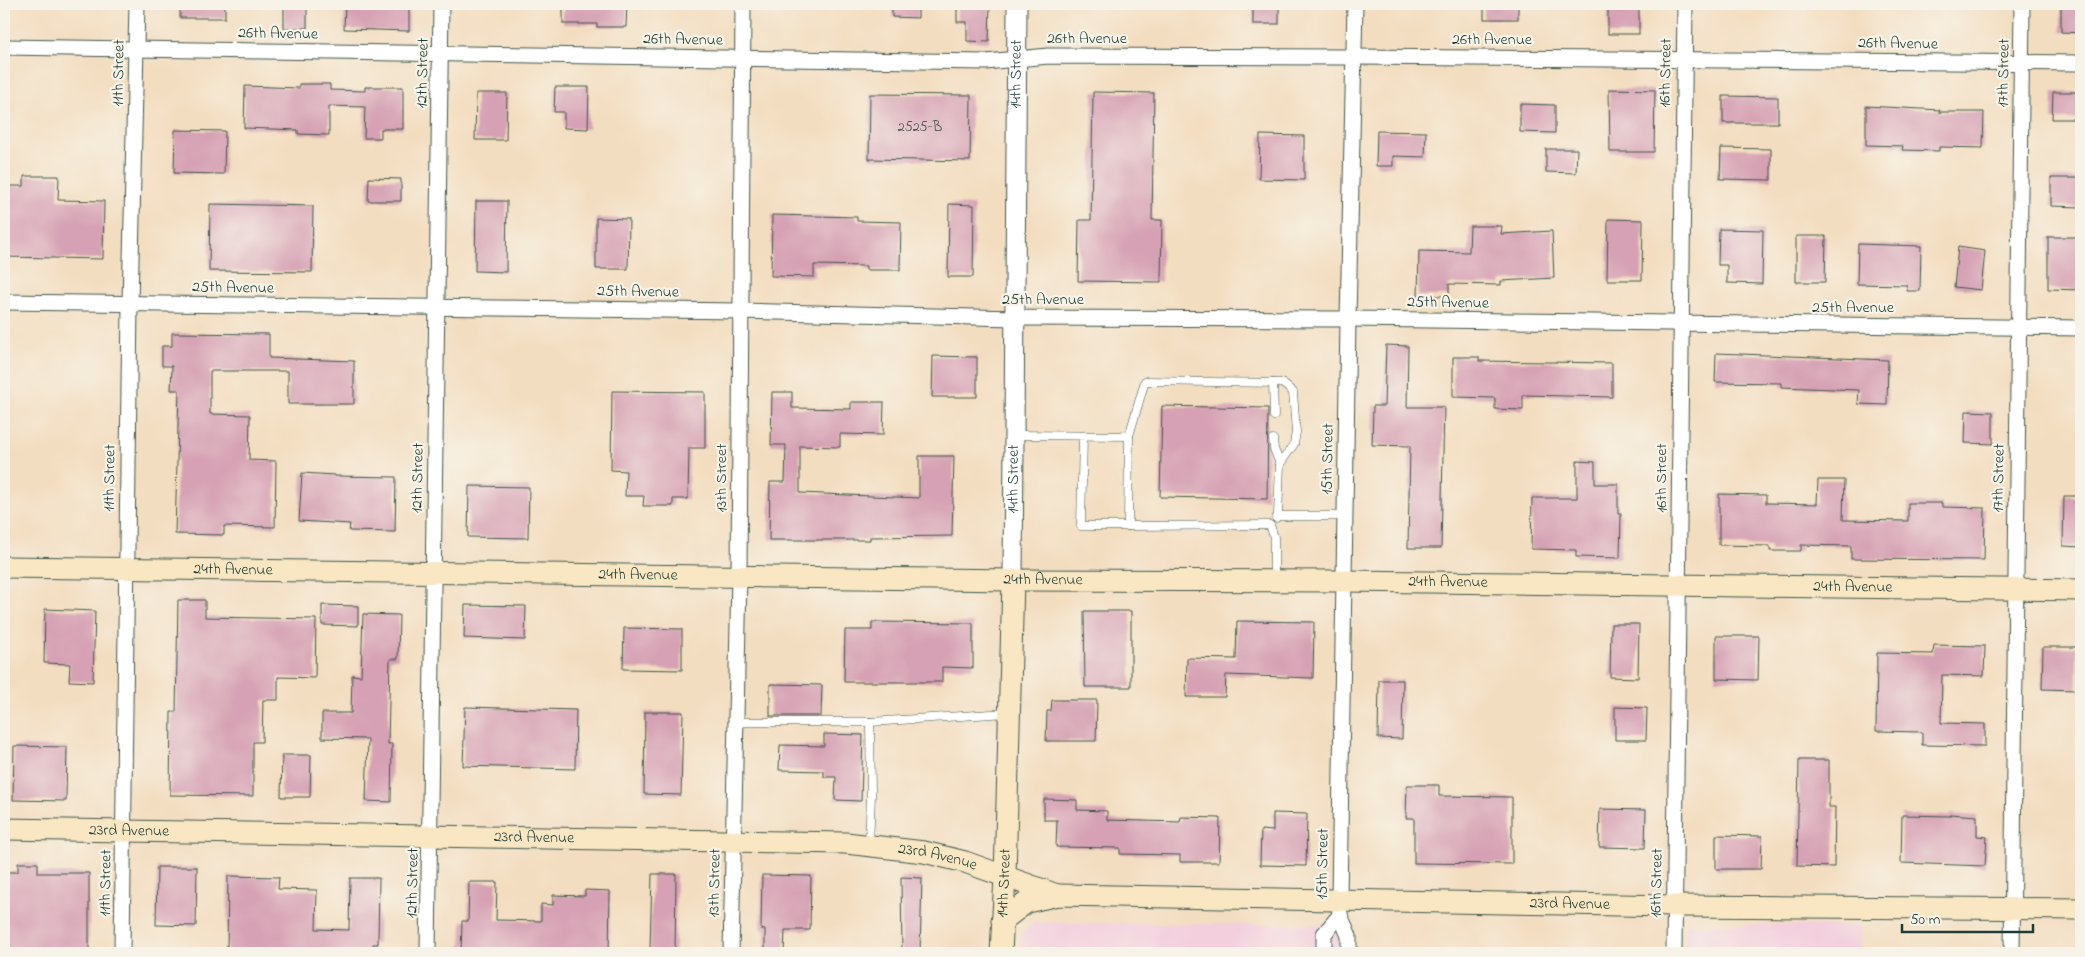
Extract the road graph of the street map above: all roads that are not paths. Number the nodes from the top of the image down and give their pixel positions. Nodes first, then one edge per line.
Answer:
1 (138, 4) edge
2 (441, 4) edge
3 (744, 4) edge
4 (1017, 4) edge
5 (1355, 4) edge
6 (1685, 4) edge
7 (2022, 4) edge
8 (4, 47) edge
9 (137, 49) junction
10 (441, 54) junction
11 (1354, 57) junction
12 (744, 58) junction
13 (1017, 59) junction
14 (1684, 59) junction
15 (2021, 63) junction
16 (2081, 64) edge
17 (4, 302) edge
18 (130, 304) junction
19 (438, 308) junction
20 (740, 311) junction
21 (1014, 318) junction
22 (1348, 319) junction
23 (1680, 324) junction
24 (2018, 327) junction
25 (2081, 328) edge
26 (1273, 383) junction
27 (1274, 416) dead end
28 (1014, 435) junction
29 (1083, 436) junction
30 (1129, 436) junction
31 (1274, 439) dead end
32 (1280, 464) junction
33 (1278, 516) junction
34 (1345, 516) junction
35 (1270, 525) junction
36 (1128, 526) junction
37 (4, 567) edge
38 (127, 569) junction
39 (435, 572) junction
40 (739, 576) junction
41 (1013, 580) junction
42 (1274, 581) junction
43 (1344, 581) junction
44 (1678, 586) junction
45 (2016, 589) junction
46 (2081, 590) edge
47 (1010, 713) junction
48 (736, 722) junction
49 (870, 722) junction
50 (4, 829) edge
51 (124, 831) junction
52 (431, 836) junction
53 (734, 841) junction
54 (869, 845) junction
55 (1005, 876) junction
56 (1058, 895) junction
57 (1674, 906) junction
58 (1339, 908) junction
59 (2012, 909) junction
60 (2081, 909) edge
61 (1002, 921) junction
62 (122, 953) edge
63 (428, 953) edge
64 (731, 953) edge
65 (1001, 953) edge
66 (1324, 953) edge
67 (1349, 953) edge
68 (1674, 953) edge
69 (2012, 953) edge

1 - 9 street, 11th Street
2 - 10 street, 12th Street
3 - 12 street, 13th Street
4 - 13 street, 14th Street
5 - 11 street, 15th Street
6 - 14 street, 16th Street
7 - 15 street, 17th Street
8 - 9 street, 26th Avenue
9 - 10 street, 26th Avenue
9 - 18 street, 11th Street
10 - 12 street, 26th Avenue
10 - 19 street, 12th Street
11 - 13 street, 26th Avenue
11 - 14 street, 26th Avenue
11 - 22 street, 15th Street
12 - 13 street, 26th Avenue
12 - 20 street, 13th Street
13 - 21 street, 14th Street
14 - 15 street, 26th Avenue
14 - 23 street, 16th Street
15 - 16 street, 26th Avenue
15 - 24 street, 17th Street
17 - 18 street, 25th Avenue
18 - 19 street, 25th Avenue
18 - 38 street, 11th Street
19 - 20 street, 25th Avenue
19 - 39 street, 12th Street
20 - 21 street, 25th Avenue
20 - 40 street, 13th Street
21 - 22 street, 25th Avenue
21 - 28 street, 14th Street
22 - 23 street, 25th Avenue
22 - 34 street, 15th Street
23 - 24 street, 25th Avenue
23 - 44 street, 16th Street
24 - 25 street, 25th Avenue
24 - 45 street, 17th Street
26 - 27 lane
26 - 30 lane
26 - 32 lane
28 - 29 lane
28 - 41 street, 14th Street
29 - 30 lane
29 - 36 lane
30 - 36 lane
31 - 32 lane
32 - 33 lane
33 - 34 lane
33 - 35 lane
34 - 43 street, 15th Street
35 - 36 lane
35 - 42 lane
37 - 38 main road, 24th Avenue
38 - 39 main road, 24th Avenue
38 - 51 street, 11th Street
39 - 40 main road, 24th Avenue
39 - 52 street, 12th Street
40 - 41 main road, 24th Avenue
40 - 48 street, 13th Street
41 - 42 main road, 24th Avenue
41 - 47 main road, 14th Street
42 - 43 main road, 24th Avenue
43 - 44 main road, 24th Avenue
43 - 58 street, 15th Street
44 - 45 main road, 24th Avenue
44 - 57 street, 16th Street
45 - 46 main road, 24th Avenue
45 - 59 street, 17th Street
47 - 49 lane
47 - 55 main road, 14th Street
48 - 49 lane
48 - 53 street, 13th Street
49 - 54 lane
50 - 51 main road, 23rd Avenue
51 - 52 main road, 23rd Avenue
51 - 62 street, 11th Street
52 - 53 main road, 23rd Avenue
52 - 63 street, 12th Street
53 - 54 main road, 23rd Avenue
53 - 64 street, 13th Street
54 - 55 main road, 23rd Avenue
55 - 56 main road, 23rd Avenue
55 - 61 main road, 14th Street
56 - 58 main road, 23rd Avenue
56 - 61 main road, 23rd Avenue
57 - 58 main road, 23rd Avenue
57 - 59 main road, 23rd Avenue
57 - 68 street, 16th Street
58 - 66 street, 15th Street
58 - 67 street, 15th Street
59 - 60 main road, 23rd Avenue
59 - 69 street, 17th Street
61 - 65 main road, 14th Street

